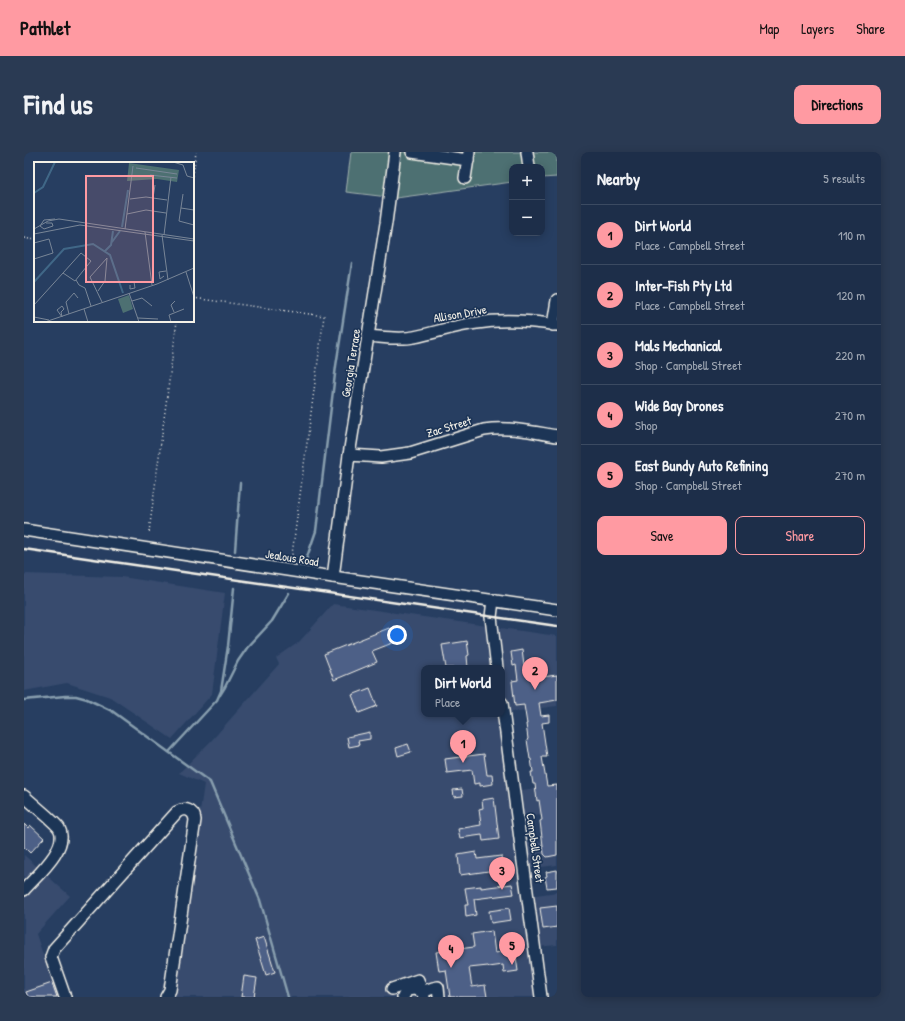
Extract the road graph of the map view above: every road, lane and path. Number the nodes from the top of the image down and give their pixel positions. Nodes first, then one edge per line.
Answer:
1 (196, 152) edge
2 (395, 152) edge
3 (412, 152) edge
4 (527, 152) edge
5 (468, 156) edge
6 (529, 164) edge
7 (194, 168) edge
8 (465, 178) dead end
9 (24, 238) edge
10 (34, 240) edge
11 (194, 298) edge
12 (557, 300) edge
13 (177, 322) edge
14 (555, 325) edge
15 (368, 336) junction
16 (557, 436) edge
17 (349, 454) junction
18 (24, 530) edge
19 (149, 532) dead end
20 (289, 570) junction
21 (333, 577) junction
22 (493, 600) junction
23 (557, 610) edge
24 (497, 665) edge
25 (504, 717) edge
26 (24, 796) edge
27 (24, 890) edge
28 (392, 989) dead end
29 (423, 995) edge
30 (65, 997) edge
31 (166, 997) edge
32 (403, 997) edge
33 (439, 997) edge
34 (541, 997) edge

1 - 7 path
2 - 15 street, Georgia Terrace
3 - 5 street
4 - 6 street
5 - 8 street
9 - 10 path
11 - 20 path
12 - 14 street
13 - 19 path
14 - 15 street, Allison Drive
15 - 17 street, Georgia Terrace
16 - 17 street, Zac Street
17 - 21 street, Georgia Terrace
18 - 20 street, Jealous Road
20 - 21 street, Jealous Road
21 - 22 street, Jealous Road
22 - 23 street, Jealous Road
22 - 24 street
25 - 34 street, Campbell Street
26 - 27 street
28 - 29 street
29 - 32 street
29 - 33 street
30 - 31 street

